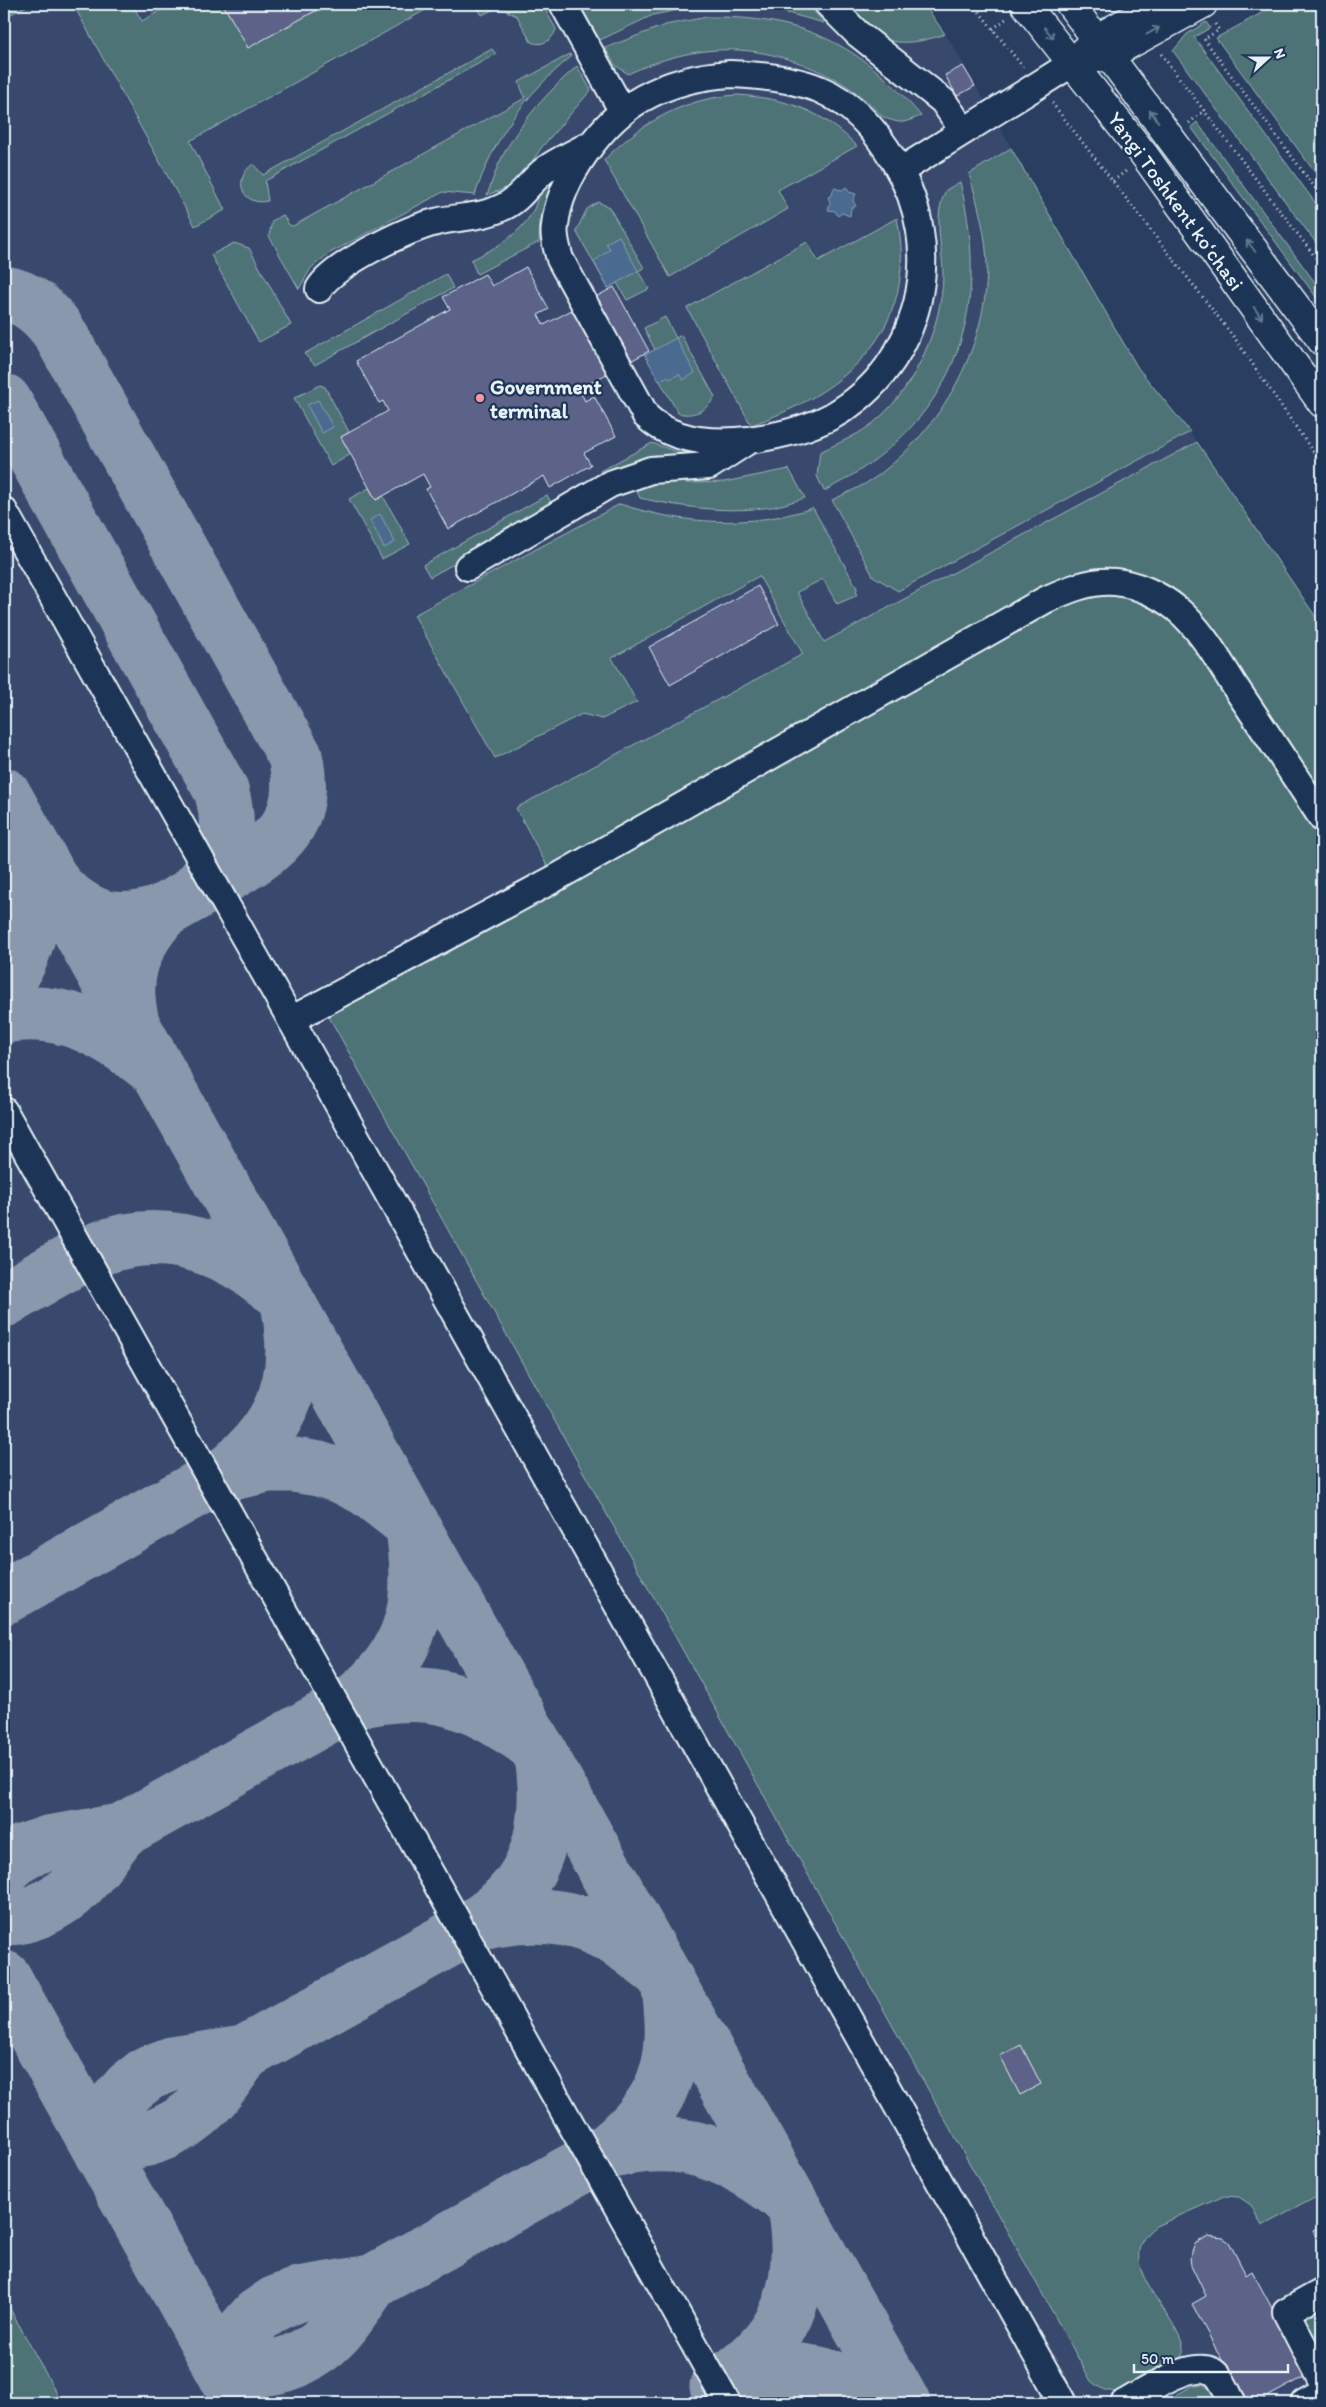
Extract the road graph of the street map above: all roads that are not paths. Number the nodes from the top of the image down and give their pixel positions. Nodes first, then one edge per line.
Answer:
1 (563, 4) edge
2 (828, 4) edge
3 (1025, 4) edge
4 (1070, 4) edge
5 (1159, 4) edge
6 (1203, 4) edge
7 (1103, 46) junction
8 (1073, 63) junction
9 (623, 112) junction
10 (962, 130) junction
11 (596, 141) junction
12 (900, 171) junction
13 (319, 289) dead end
14 (1322, 341) edge
15 (1322, 403) edge
16 (749, 440) junction
17 (4, 511) edge
18 (468, 567) dead end
19 (1322, 818) edge
20 (291, 1020) junction
21 (4, 1111) edge
22 (1322, 2292) edge
23 (1322, 2382) edge
24 (1322, 2393) edge
25 (727, 2403) edge
26 (1063, 2403) edge
27 (1124, 2403) edge
28 (1233, 2403) edge
29 (1304, 2403) edge

1 - 9 lane
2 - 10 lane
3 -> 8 main road, Yangi Toshkent ko‘chasi
4 - 7 main road, Yangi Toshkent ko‘chasi
5 - 7 main road
7 -> 6 main road
7 - 8 main road
14 -> 7 main road, Yangi Toshkent ko‘chasi
8 - 10 lane
8 -> 15 main road, Yangi Toshkent ko‘chasi
9 - 11 lane
9 - 12 lane
10 - 12 lane
11 - 13 lane
11 - 16 lane
12 - 16 lane
16 - 18 lane
17 - 20 lane
19 - 20 lane
20 - 26 lane
21 - 25 lane
22 - 23 lane
24 - 29 lane
27 - 28 lane

